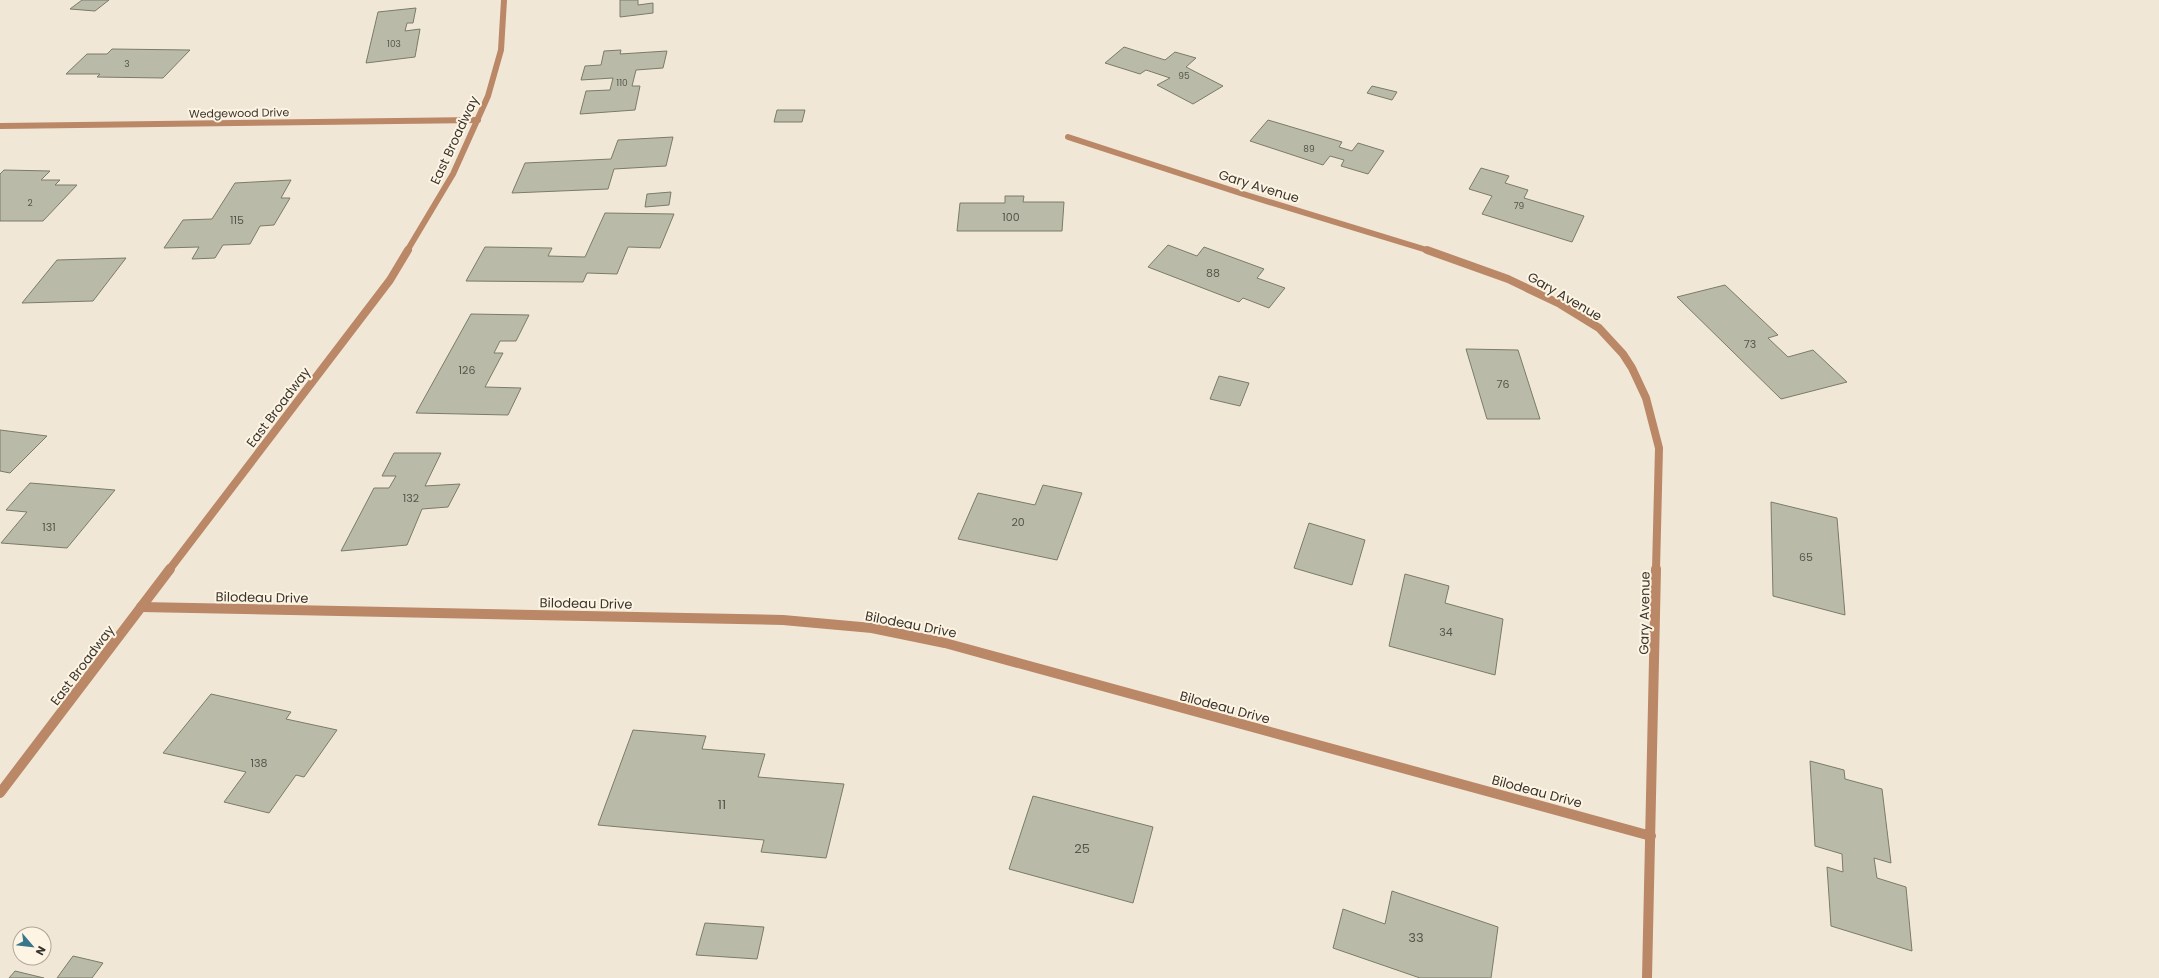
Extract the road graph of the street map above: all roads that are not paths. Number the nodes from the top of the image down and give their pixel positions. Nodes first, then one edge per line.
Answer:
1 (504, 0) edge
2 (478, 120) junction
3 (0, 126) edge
4 (1068, 137) dead end
5 (141, 607) junction
6 (0, 793) edge
7 (1650, 836) junction
8 (1647, 978) edge

1 - 2 street, East Broadway
2 - 3 street, Wedgewood Drive
2 - 5 street, East Broadway
4 - 7 street, Gary Avenue
5 - 6 street, East Broadway
5 - 7 street, Bilodeau Drive
7 - 8 street, Gary Avenue

